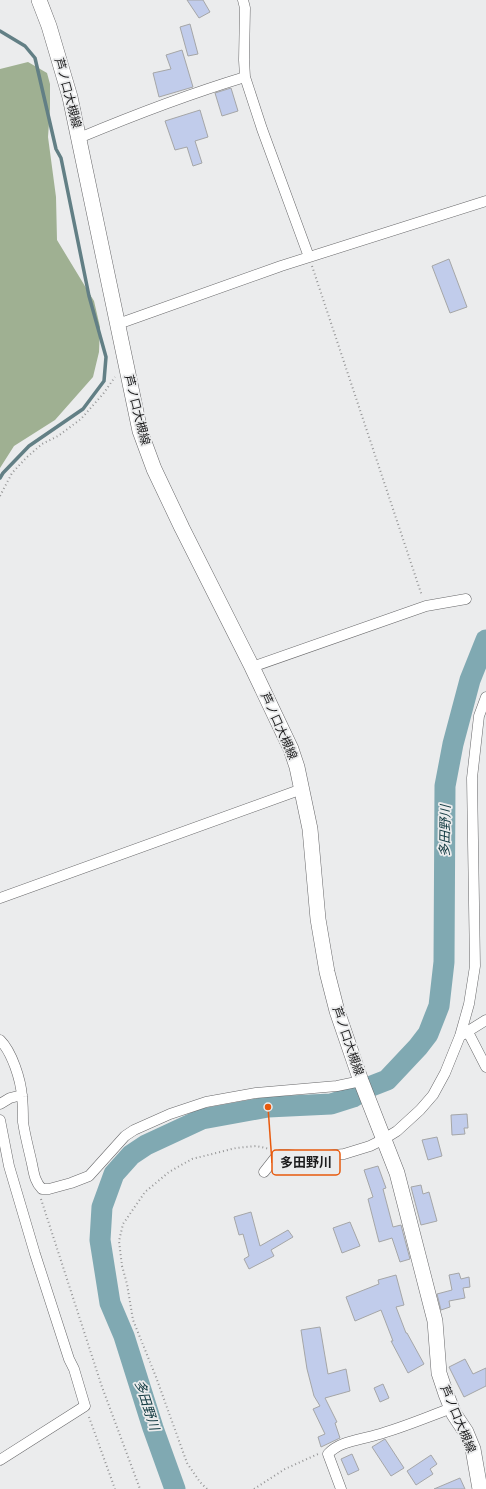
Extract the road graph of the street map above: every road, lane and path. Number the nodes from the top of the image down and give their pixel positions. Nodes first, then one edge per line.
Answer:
1 (39, 0) edge
2 (243, 0) edge
3 (246, 77) junction
4 (79, 138) junction
5 (486, 201) edge
6 (309, 257) junction
7 (118, 324) junction
8 (127, 368) junction
9 (0, 496) edge
10 (466, 599) dead end
11 (426, 606) junction
12 (252, 667) junction
13 (486, 697) edge
14 (302, 789) junction
15 (0, 898) edge
16 (486, 1020) edge
17 (464, 1034) junction
18 (0, 1040) edge
19 (486, 1067) edge
20 (361, 1081) junction
21 (22, 1095) junction
22 (0, 1104) edge
23 (0, 1120) edge
24 (384, 1139) junction
25 (278, 1157) junction
26 (264, 1172) dead end
27 (36, 1184) junction
28 (85, 1406) junction
29 (452, 1408) junction
30 (328, 1454) junction
31 (0, 1460) edge
32 (115, 1489) edge
33 (140, 1489) edge
34 (207, 1489) edge
35 (254, 1489) edge
36 (341, 1489) edge
37 (480, 1489) edge

1 - 4 main road, 芦ノ口大槻線
2 - 3 street
3 - 4 street
3 - 6 street
4 - 7 main road, 芦ノ口大槻線
5 - 6 street
6 - 7 street
6 - 11 path
7 - 8 main road, 芦ノ口大槻線
8 - 9 path
8 - 12 main road, 芦ノ口大槻線
10 - 11 street
11 - 12 street
12 - 14 main road, 芦ノ口大槻線
13 - 17 street
14 - 15 street
14 - 20 main road, 芦ノ口大槻線
16 - 17 street
17 - 19 street
17 - 24 street
18 - 21 street
20 - 24 main road, 芦ノ口大槻線
20 - 27 street
21 - 22 street
21 - 27 street
23 - 28 street
24 - 25 street
24 - 29 main road, 芦ノ口大槻線
25 - 26 street
25 - 34 path
27 - 33 path
28 - 31 street
28 - 32 path
29 - 30 street
29 - 37 main road, 芦ノ口大槻線
30 - 35 path
30 - 36 street

